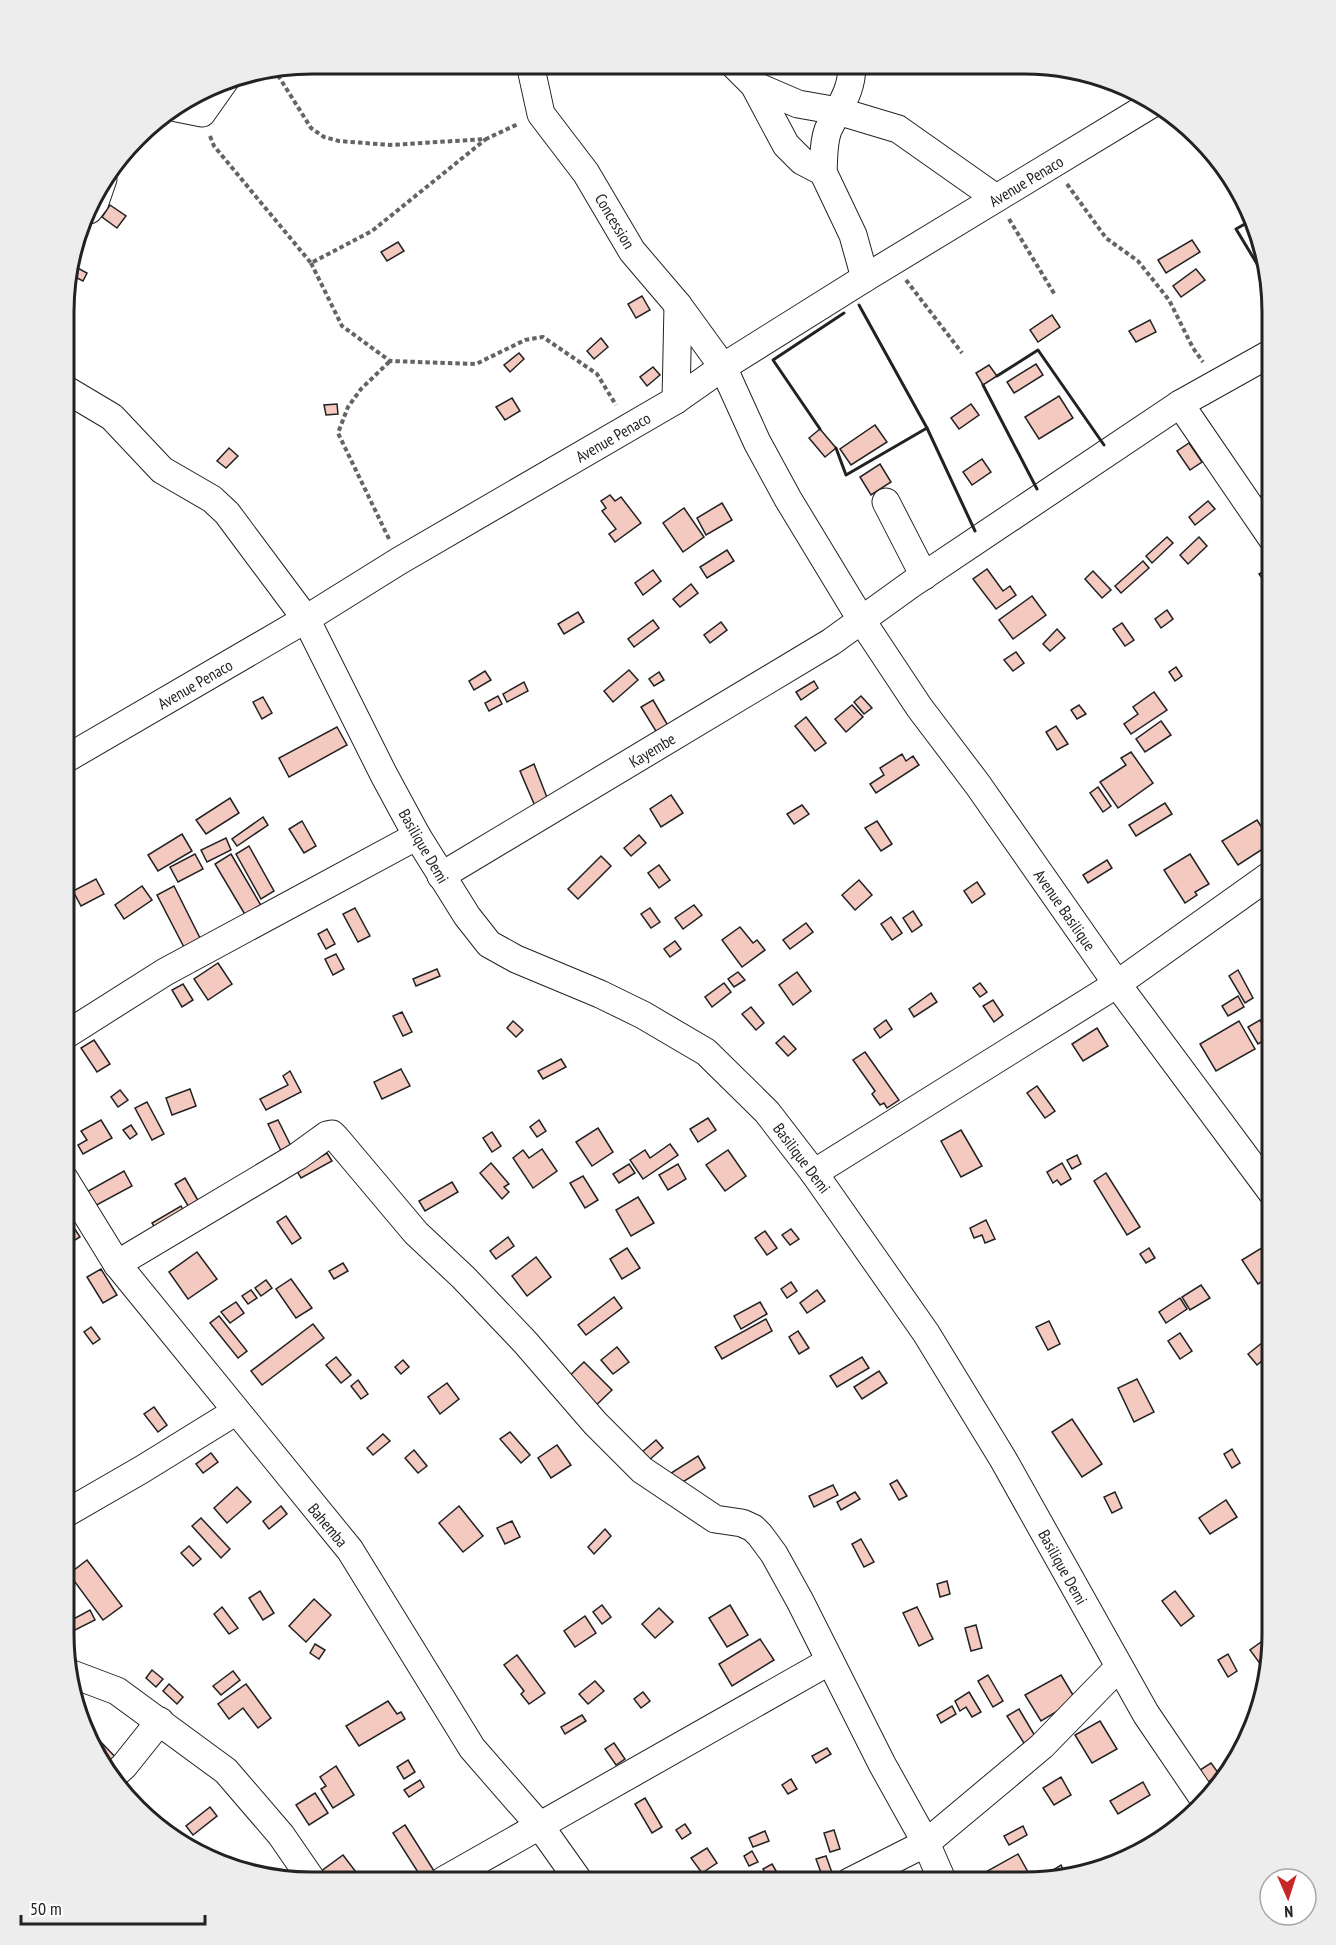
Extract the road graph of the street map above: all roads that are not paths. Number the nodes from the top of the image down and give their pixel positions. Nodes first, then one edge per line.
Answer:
1 (532, 74) edge
2 (743, 74) edge
3 (852, 74) edge
4 (754, 85) junction
5 (1147, 107) edge
6 (838, 111) junction
7 (823, 172) junction
8 (996, 198) junction
9 (865, 278) junction
10 (678, 305) junction
11 (1262, 358) edge
12 (723, 368) junction
13 (74, 394) edge
14 (676, 400) junction
15 (1180, 404) junction
16 (886, 502) dead end
17 (1262, 524) edge
18 (924, 576) junction
19 (306, 619) junction
20 (861, 621) junction
21 (74, 754) edge
22 (417, 836) junction
23 (441, 876) junction
24 (1262, 881) edge
25 (1117, 984) junction
26 (74, 1029) edge
27 (814, 1173) junction
28 (1262, 1179) edge
29 (74, 1194) edge
30 (117, 1264) junction
31 (235, 1412) junction
32 (74, 1509) edge
33 (830, 1661) junction
34 (1119, 1667) junction
35 (77, 1676) edge
36 (160, 1721) junction
37 (118, 1771) edge
38 (1200, 1794) edge
39 (540, 1826) junction
40 (926, 1843) junction
41 (306, 1872) edge
42 (458, 1872) edge
43 (573, 1872) edge
44 (867, 1872) edge
45 (939, 1872) edge

1 - 10 street, Concession
2 - 4 street
3 - 6 street
4 - 6 street
4 - 7 street
5 - 8 street, Avenue Penaco
6 - 7 street
6 - 8 street
7 - 9 street
8 - 9 street, Avenue Penaco
9 - 12 street, Avenue Penaco
10 - 12 street, Concession
10 - 14 street
11 - 15 street, Kayembe
12 - 14 street, Avenue Penaco
12 - 20 street, Avenue Basilique
13 - 19 street, Basilique Demi
14 - 19 street, Avenue Penaco
15 - 17 street
15 - 18 street, Kayembe
16 - 18 street
18 - 20 street, Kayembe
19 - 21 street, Avenue Penaco
19 - 22 street, Basilique Demi
20 - 23 street, Kayembe
20 - 25 street, Avenue Basilique
22 - 23 street, Basilique Demi
22 - 26 street
23 - 27 street, Basilique Demi
24 - 25 street
25 - 27 street
25 - 28 street, Avenue Basilique
27 - 34 street, Basilique Demi
29 - 30 street, Bahemba
30 - 31 street, Bahemba
30 - 33 street
31 - 32 street
31 - 39 street, Bahemba
33 - 39 street
33 - 40 street
34 - 38 street, Basilique Demi
34 - 40 street
35 - 36 street
36 - 37 street
36 - 41 street
39 - 42 street
39 - 43 street, Bahemba
40 - 44 street
40 - 45 street

